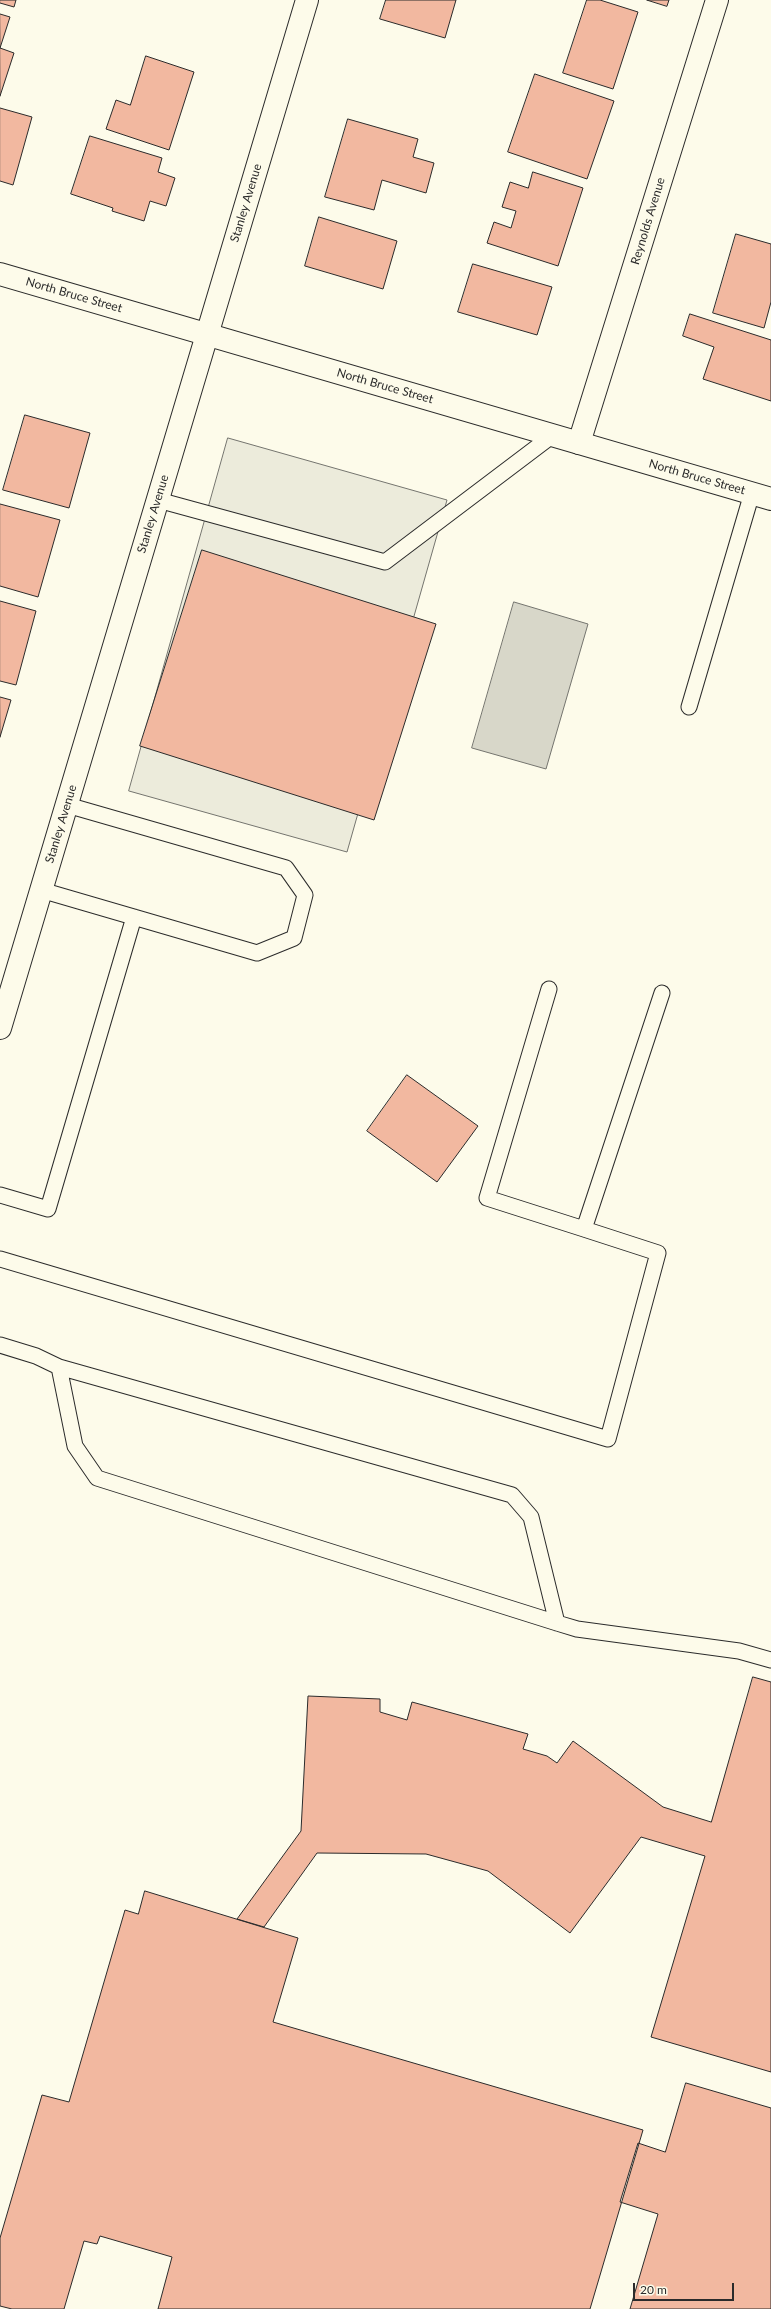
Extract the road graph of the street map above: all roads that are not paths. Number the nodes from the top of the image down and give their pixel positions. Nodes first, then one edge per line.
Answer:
1 (307, 0) edge
2 (717, 0) edge
3 (0, 274) edge
4 (207, 334) junction
5 (553, 435) junction
6 (579, 443) junction
7 (761, 496) edge
8 (158, 500) junction
9 (689, 707) dead end
10 (67, 805) junction
11 (41, 890) junction
12 (134, 917) junction
13 (550, 990) dead end
14 (662, 993) dead end
15 (0, 1028) edge
16 (0, 1195) edge
17 (584, 1229) junction
18 (0, 1259) edge
19 (0, 1345) edge
20 (59, 1367) junction
21 (557, 1624) junction
22 (771, 1660) edge

1 - 4 street, Stanley Avenue
2 - 6 street, Reynolds Avenue
3 - 4 street, North Bruce Street
4 - 5 street, North Bruce Street
4 - 8 street, Stanley Avenue
5 - 6 street, North Bruce Street
5 - 8 lane
6 - 7 street, North Bruce Street
7 - 9 lane
8 - 10 street, Stanley Avenue
10 - 11 street, Stanley Avenue
10 - 12 lane
11 - 12 lane
11 - 15 street, Stanley Avenue
12 - 16 lane
13 - 17 lane
14 - 17 lane
17 - 18 lane
19 - 20 lane
20 - 21 lane
20 - 21 lane
21 - 22 lane

